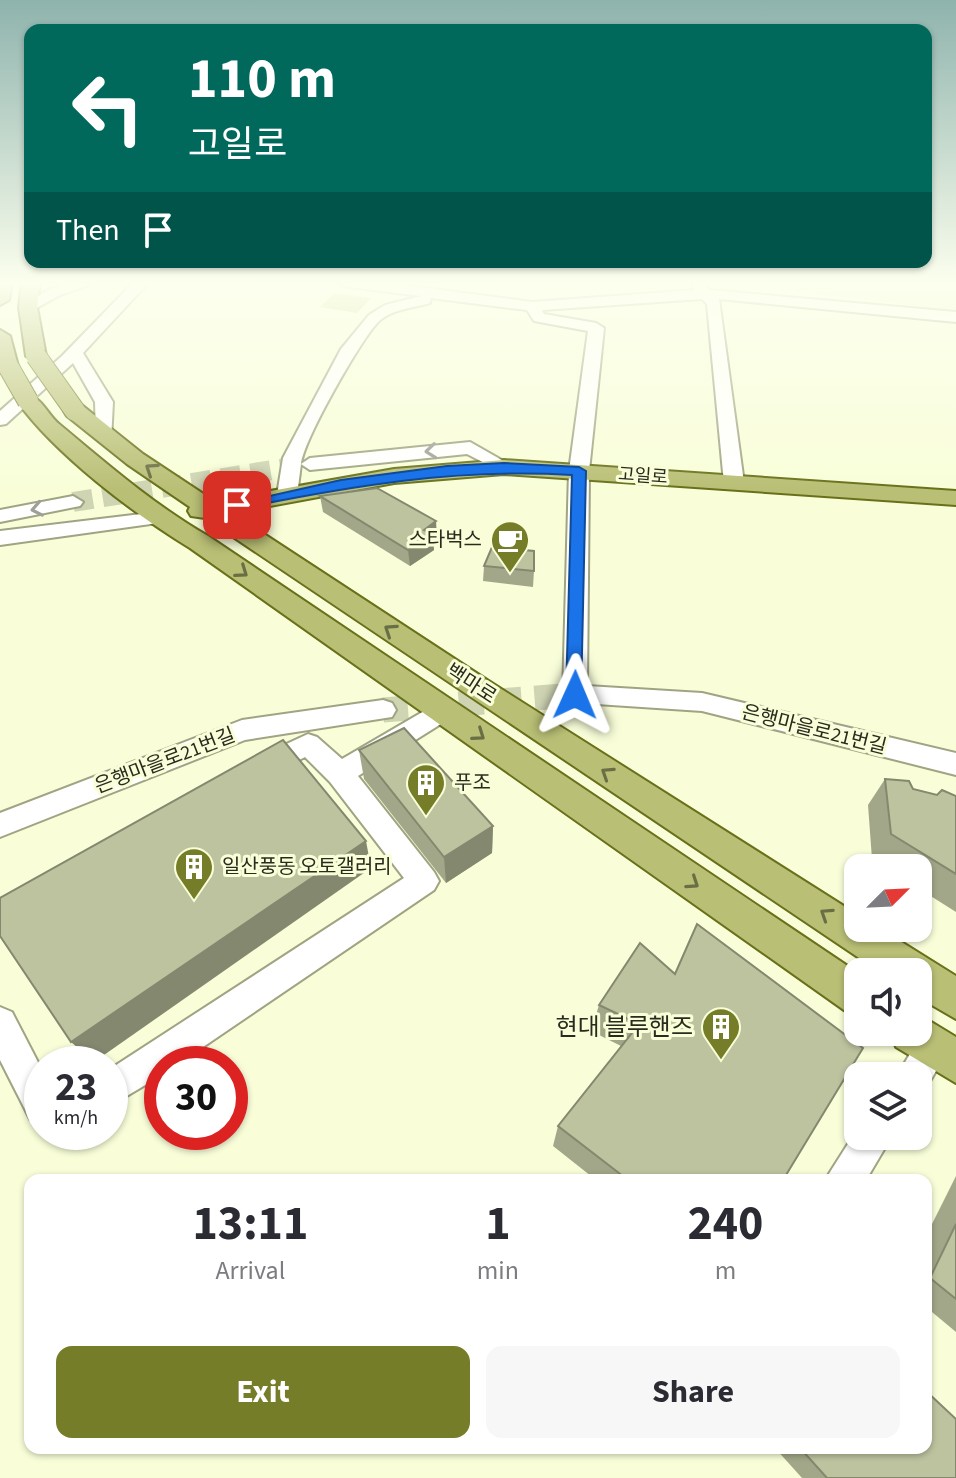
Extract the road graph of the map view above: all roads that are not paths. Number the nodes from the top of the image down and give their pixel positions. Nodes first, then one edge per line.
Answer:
1 (4, 351) edge
2 (35, 351) edge
3 (348, 351) edge
4 (593, 351) edge
5 (719, 351) edge
6 (74, 352) joint
7 (0, 420) edge
8 (105, 437) junction
9 (301, 461) junction
10 (504, 467) junction
11 (579, 471) junction
12 (734, 483) junction
13 (287, 495) junction
14 (956, 498) edge
15 (73, 502) tunnel mouth
16 (210, 510) junction
17 (0, 516) edge
18 (158, 518) junction
19 (0, 538) edge
20 (383, 710) tunnel mouth
21 (443, 710) junction
22 (956, 764) edge
23 (340, 774) junction
24 (238, 781) edge
25 (0, 825) edge
26 (893, 958) edge
27 (932, 983) edge
28 (844, 986) edge
29 (956, 999) edge
30 (0, 1024) edge
31 (24, 1071) edge
32 (128, 1077) edge
33 (864, 1150) edge
34 (848, 1174) edge

1 - 18 main road, 백마로, bridge
2 - 8 main road, 백마로, bridge
3 - 9 street
4 - 11 street
5 - 12 street
6 - 7 street
6 - 8 street
16 -> 8 main road, 백마로
10 -> 9 street
9 - 13 street
10 - 11 main road, 고일로
10 - 13 main road, 고일로
11 - 12 main road, 고일로
11 - 22 street, 은행마을로21번길
12 - 14 main road, 고일로
13 - 16 main road, 고일로
15 -> 17 street
16 - 18 main road, 고일로
26 -> 16 main road, 백마로
18 - 19 street, 고일로
18 -> 21 main road, 백마로
20 - 25 street, 은행마을로21번길
21 - 23 street
21 -> 28 main road, 백마로
23 - 24 street
23 - 32 street
27 - 29 main road, 백마로
30 - 31 street
33 - 34 street

